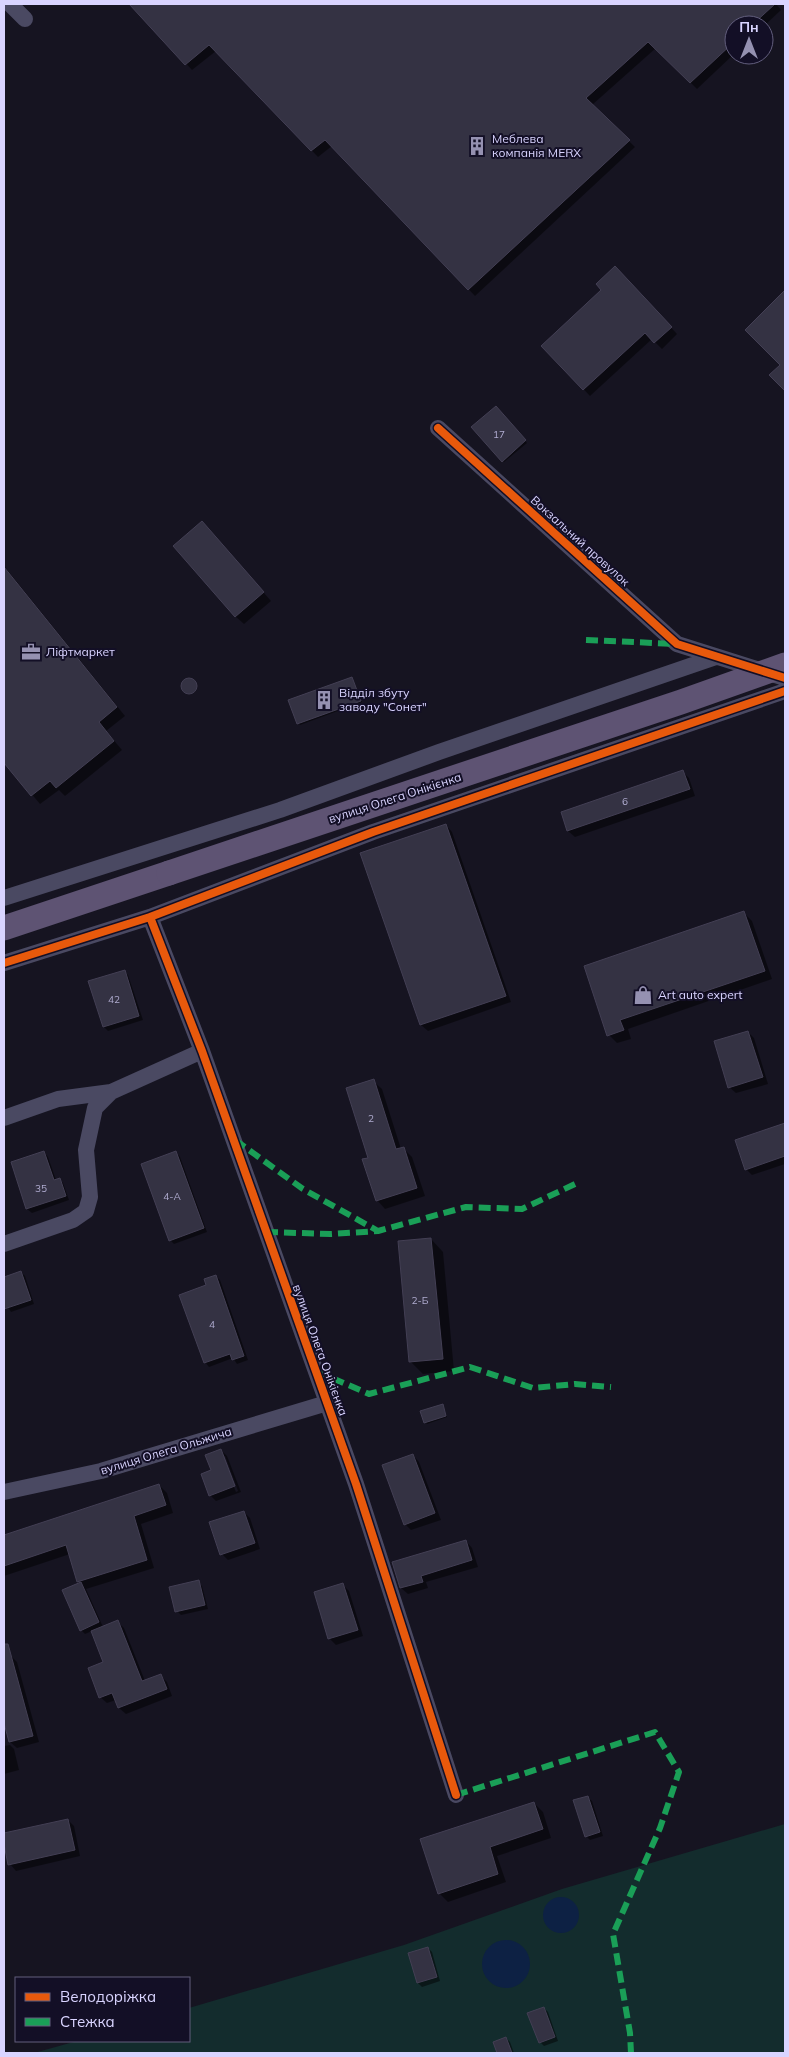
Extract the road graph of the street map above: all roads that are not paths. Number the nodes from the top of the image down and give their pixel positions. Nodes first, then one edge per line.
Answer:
1 (10, 4) edge
2 (25, 19) dead end
3 (438, 428) dead end
4 (716, 657) junction
5 (785, 665) edge
6 (785, 678) edge
7 (785, 691) edge
8 (356, 782) junction
9 (373, 832) junction
10 (4, 898) edge
11 (150, 917) junction
12 (4, 928) edge
13 (4, 963) edge
14 (202, 1051) junction
15 (111, 1092) junction
16 (4, 1118) edge
17 (4, 1244) edge
18 (327, 1403) junction
19 (4, 1492) edge
20 (456, 1795) dead end

1 - 2 street
3 - 4 street, Вокзальний провулок
4 - 6 street, Вокзальний провулок
4 - 8 street
5 - 12 main road, вулиця Олега Онікієнка, bridge
7 - 9 street
8 - 9 street
8 - 10 street
9 - 11 street
11 - 13 street
11 - 14 street, вулиця Олега Онікієнка
14 - 15 street
14 - 18 street, вулиця Олега Онікієнка
15 - 16 street
15 - 17 street
18 - 19 street, вулиця Олега Ольжича
18 - 20 street, вулиця Олега Онікієнка

